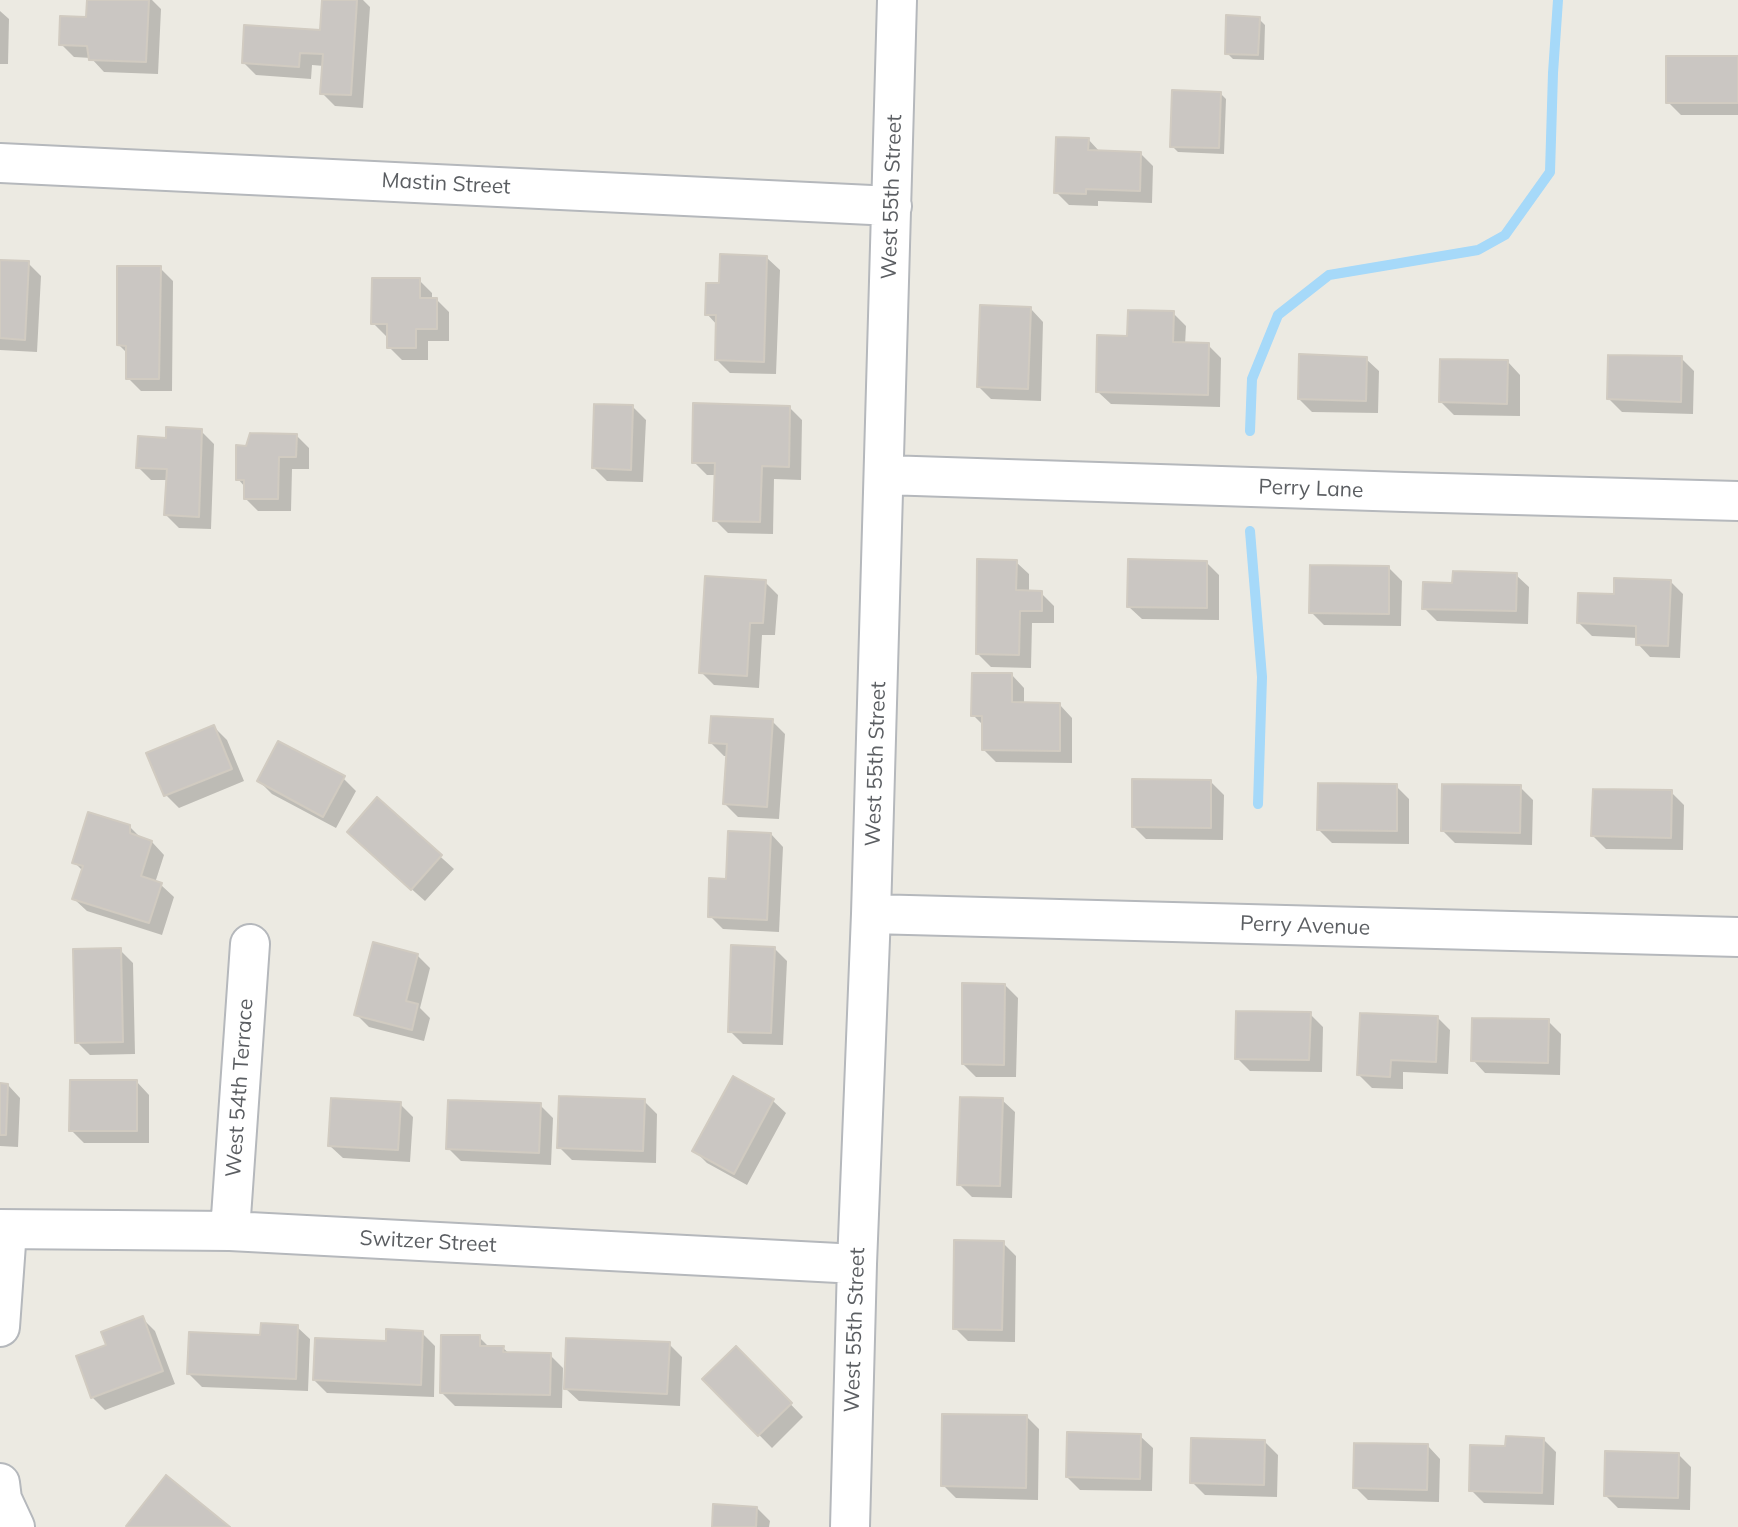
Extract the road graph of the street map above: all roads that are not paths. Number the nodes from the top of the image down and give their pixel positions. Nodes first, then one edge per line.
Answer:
1 (898, 0) edge
2 (0, 163) edge
3 (892, 205) junction
4 (885, 475) junction
5 (1738, 500) edge
6 (871, 914) junction
7 (1738, 937) edge
8 (250, 944) dead end
9 (4, 1230) edge
10 (230, 1231) junction
11 (856, 1264) junction
12 (0, 1327) edge
13 (0, 1483) edge
14 (15, 1527) edge
15 (850, 1527) edge

1 - 3 street, West 55th Street
2 - 3 street, Mastin Street
3 - 4 street, West 55th Street
4 - 5 street, Perry Lane
4 - 6 street, West 55th Street
6 - 7 street, Perry Avenue
6 - 11 street, West 55th Street
8 - 10 street, West 54th Terrace
9 - 10 street, Switzer Street
9 - 12 street
10 - 11 street, Switzer Street
11 - 15 street, West 55th Street
13 - 14 street

